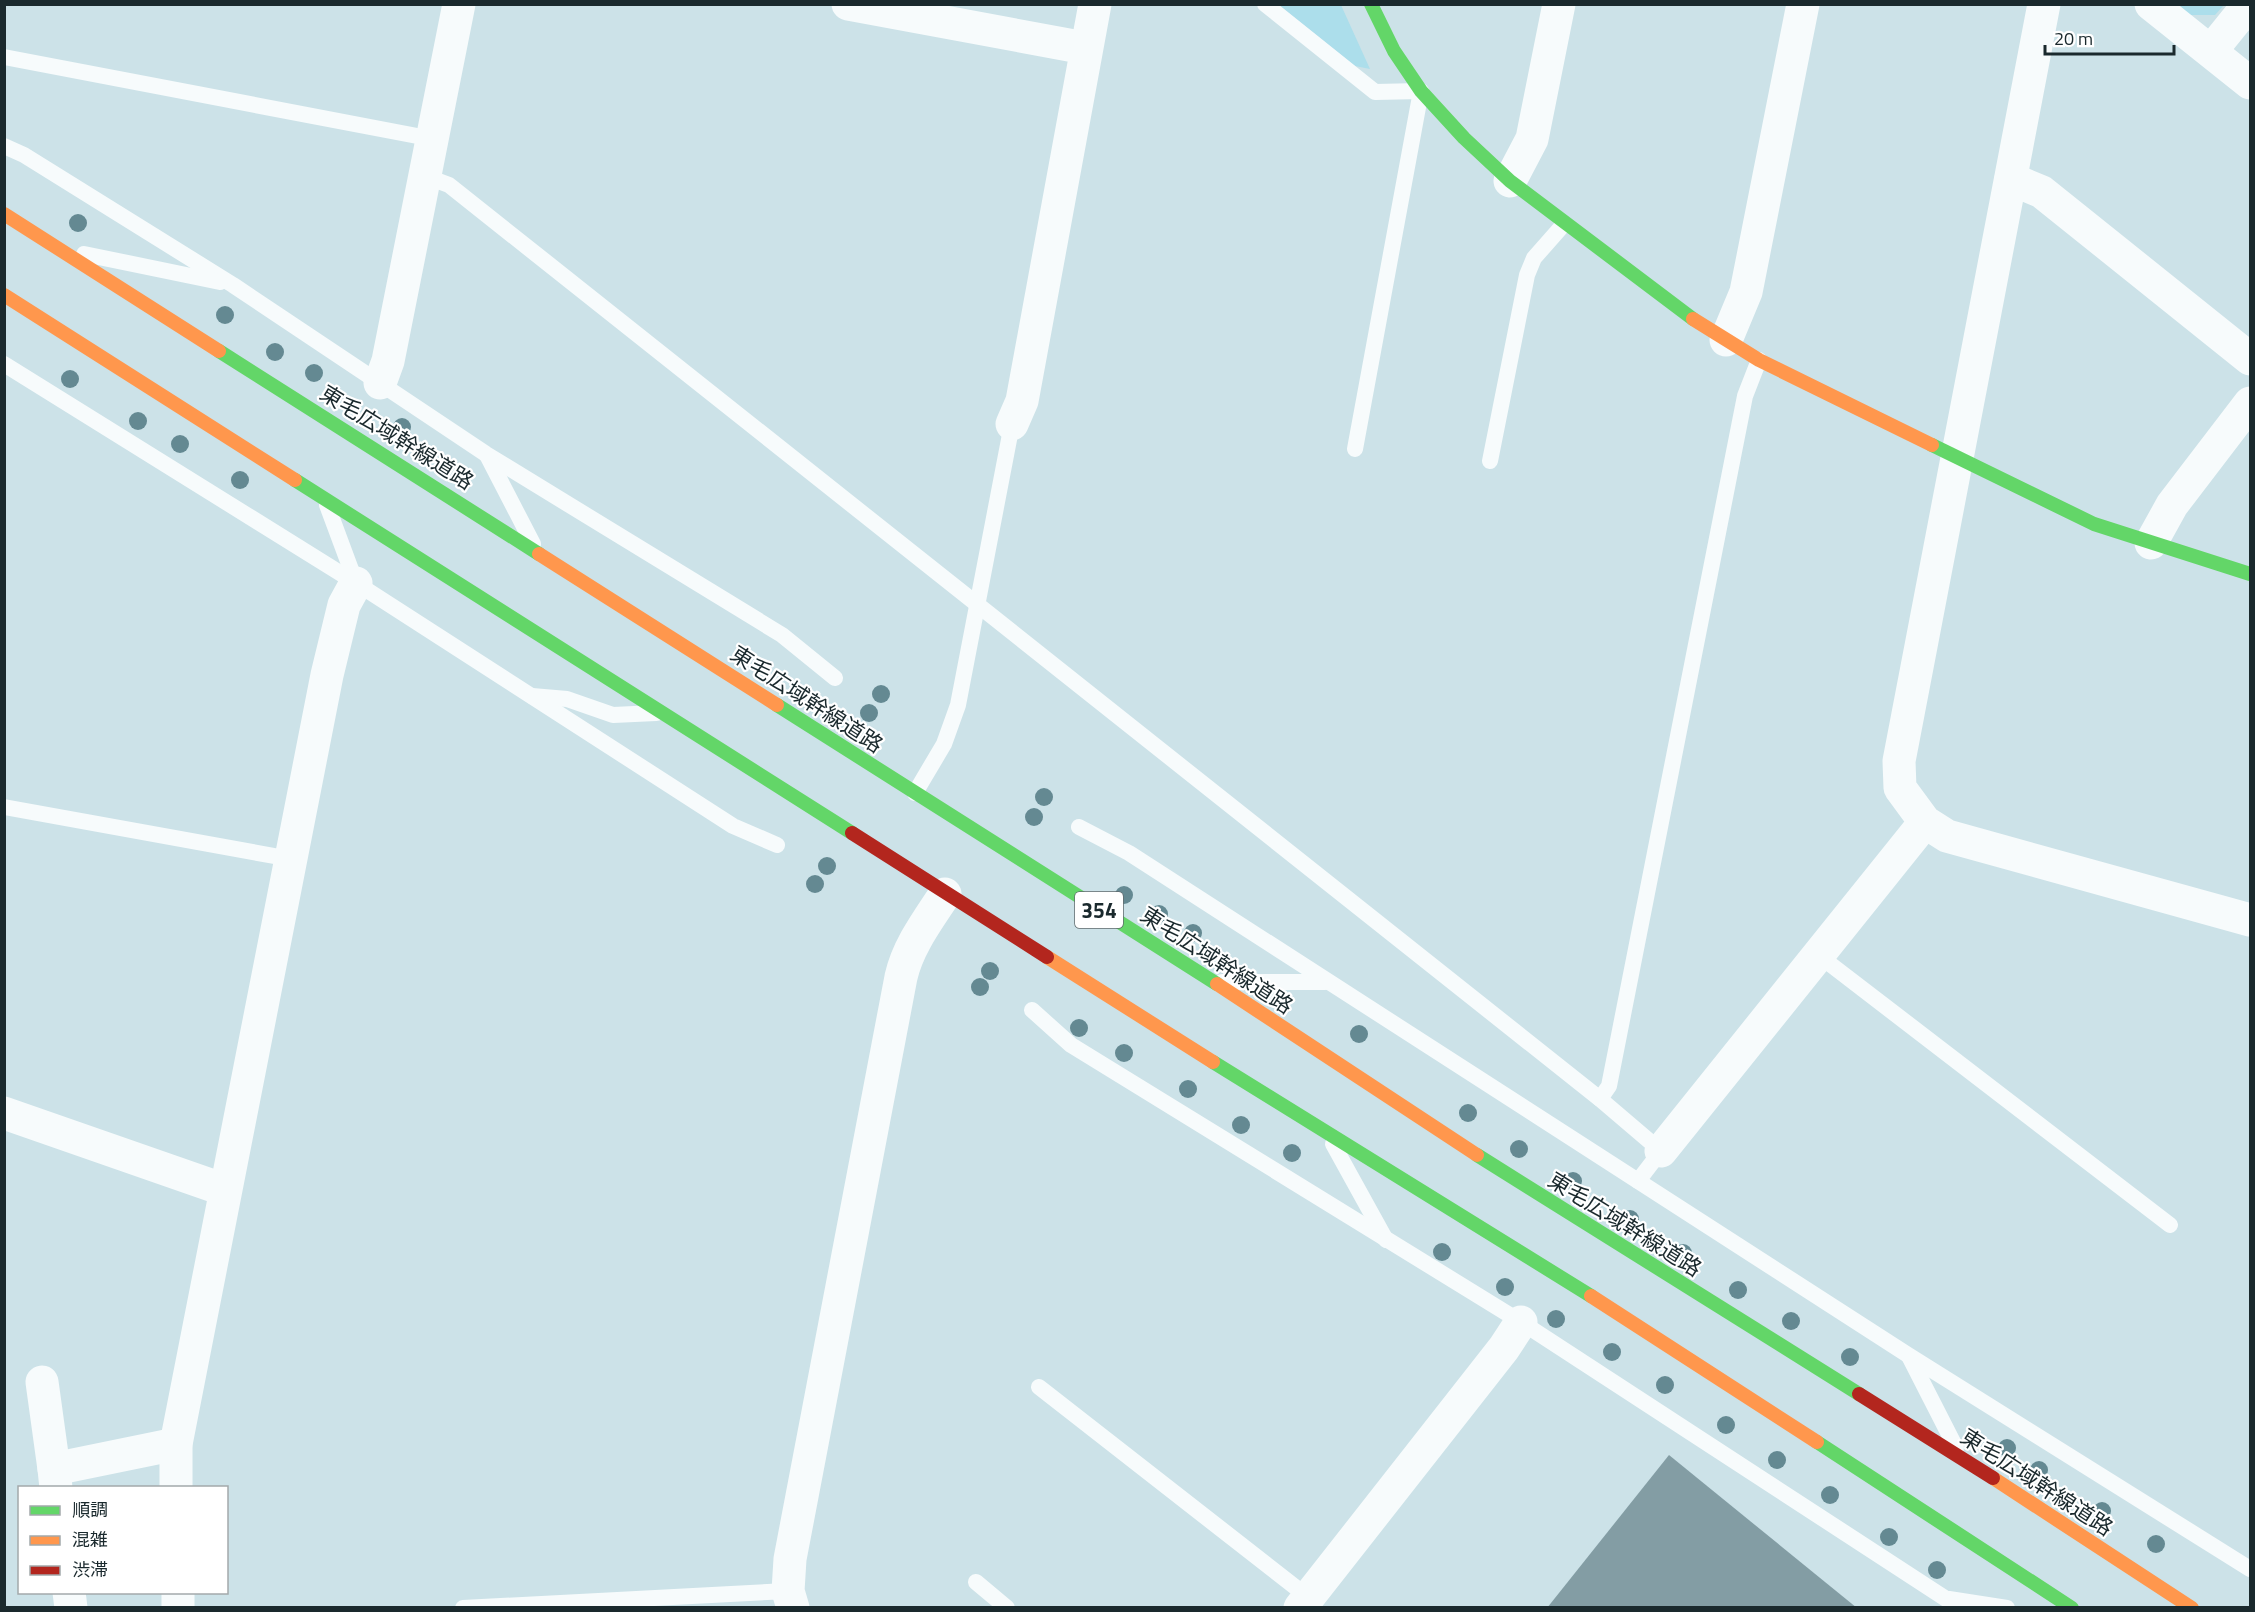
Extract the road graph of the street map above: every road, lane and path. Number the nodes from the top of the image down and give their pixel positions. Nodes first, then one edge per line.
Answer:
1 (459, 4) edge
2 (848, 4) edge
3 (1095, 4) edge
4 (1265, 4) edge
5 (1371, 4) edge
6 (1559, 4) edge
7 (1803, 4) edge
8 (2044, 4) edge
9 (2151, 4) edge
10 (2249, 4) edge
11 (1085, 48) junction
12 (2211, 51) junction
13 (4, 57) edge
14 (2250, 83) edge
15 (1421, 91) junction
16 (433, 139) junction
17 (4, 146) edge
18 (425, 176) junction
19 (2011, 179) junction
20 (1510, 181) junction
21 (4, 214) edge
22 (1564, 224) junction
23 (59, 249) junction
24 (233, 285) junction
25 (4, 295) edge
26 (1726, 340) junction
27 (2250, 359) edge
28 (1759, 360) junction
29 (4, 364) edge
30 (380, 383) junction
31 (2246, 416) edge
32 (1012, 424) joint
33 (1355, 449) dead end
34 (486, 454) junction
35 (1959, 458) junction
36 (1490, 461) dead end
37 (324, 499) junction
38 (2151, 543) junction
39 (536, 549) junction
40 (2250, 574) edge
41 (356, 583) junction
42 (976, 605) junction
43 (835, 678) dead end
44 (529, 696) junction
45 (660, 713) junction
46 (915, 794) junction
47 (4, 807) edge
48 (1925, 822) junction
49 (1079, 827) dead end
50 (777, 845) dead end
51 (291, 859) junction
52 (945, 894) junction
53 (2250, 920) edge
54 (1818, 954) junction
55 (1215, 982) junction
56 (1326, 982) junction
57 (1032, 1010) dead end
58 (1600, 1099) junction
59 (4, 1113) edge
60 (1328, 1135) junction
61 (1661, 1151) junction
62 (1638, 1181) junction
63 (225, 1190) junction
64 (2170, 1225) dead end
65 (1387, 1240) junction
66 (1521, 1322) junction
67 (1908, 1355) junction
68 (42, 1382) dead end
69 (1039, 1387) dead end
70 (176, 1444) junction
71 (1961, 1457) junction
72 (55, 1478) edge
73 (176, 1486) edge
74 (2250, 1569) edge
75 (976, 1582) dead end
76 (1945, 1598) junction
77 (790, 1599) edge
78 (1309, 1604) edge
79 (464, 1608) edge
80 (1007, 1608) edge
81 (1960, 1608) edge
82 (2007, 1608) edge
83 (2072, 1608) edge
84 (2192, 1608) edge

1 - 16 street
2 - 11 street
3 - 11 street
4 - 15 lane
5 - 15 main road
6 - 20 street
7 - 26 street
8 - 19 street
9 - 12 street
10 - 12 street
11 - 32 street
12 - 14 street
13 - 16 lane
15 - 20 main road
15 - 33 lane
16 - 18 street
17 - 24 lane
18 - 30 street
18 - 42 lane
19 - 27 street
19 - 35 street
20 - 22 main road
21 - 23 main road, 東毛広域幹線道路 / 354
22 - 26 main road
22 - 36 lane
23 - 24 lane
23 - 39 main road, 東毛広域幹線道路 / 354
24 - 30 lane
25 - 37 main road
26 - 28 main road
28 - 35 main road
28 - 58 lane
29 - 41 lane
30 - 34 lane
31 - 38 street
32 - 42 lane
34 - 39 lane
34 - 43 lane
35 - 38 main road
35 - 48 street
37 - 41 lane
37 - 45 main road
38 - 40 main road
39 - 46 main road, 東毛広域幹線道路 / 354
41 - 44 lane
41 - 51 street
42 - 46 lane
42 - 58 lane
44 - 45 lane
44 - 50 lane
45 - 52 main road
46 - 55 main road, 東毛広域幹線道路 / 354
47 - 51 lane
48 - 53 street
48 - 54 street
49 - 56 lane
51 - 63 street
52 - 60 main road
52 - 77 street
54 - 61 street
54 - 64 lane
55 - 56 lane
55 - 71 main road, 東毛広域幹線道路 / 354
56 - 62 lane
57 - 65 lane
58 - 61 lane
59 - 63 street
60 - 65 lane
60 - 83 main road
61 - 62 lane
62 - 67 lane
63 - 70 street
65 - 66 lane
66 - 76 lane
66 - 78 street
67 - 71 lane
67 - 74 lane
68 - 72 street
69 - 78 lane
70 - 72 street
70 - 73 street
71 - 84 main road, 東毛広域幹線道路 / 354
75 - 80 lane
76 - 81 lane
76 - 82 lane
77 - 79 lane

